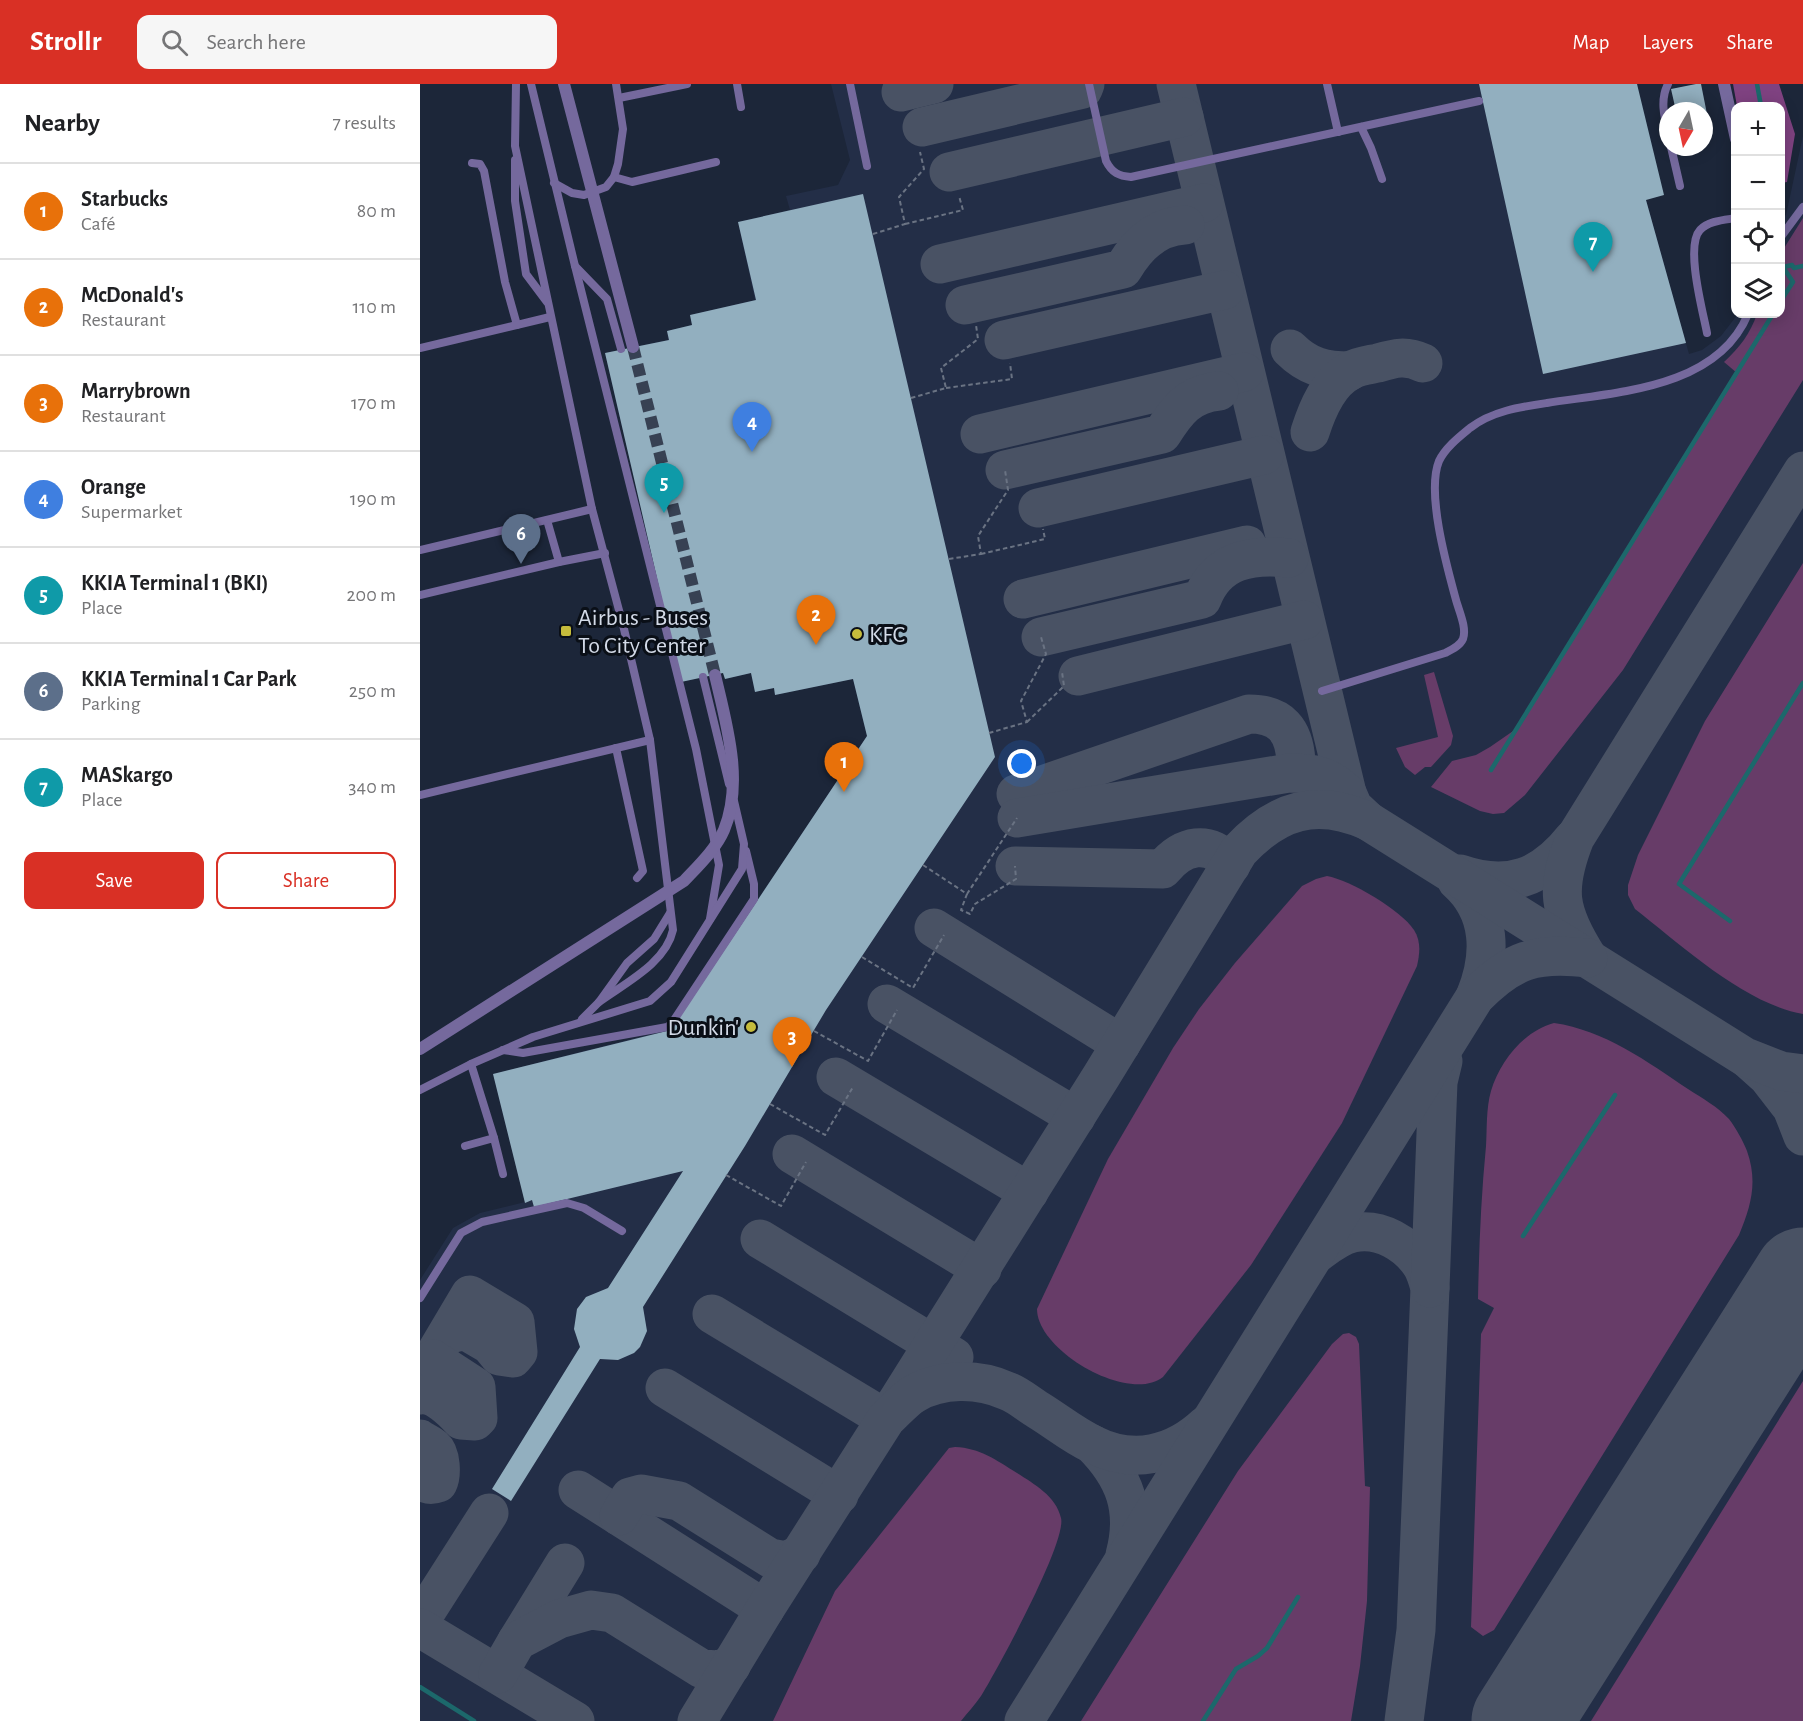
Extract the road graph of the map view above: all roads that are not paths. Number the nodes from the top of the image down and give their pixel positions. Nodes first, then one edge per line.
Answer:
1 (516, 84) edge
2 (531, 84) edge
3 (564, 84) edge
4 (616, 84) edge
5 (687, 84) edge
6 (737, 84) edge
7 (850, 84) edge
8 (1089, 84) edge
9 (1330, 84) edge
10 (1668, 84) edge
11 (1724, 84) edge
12 (619, 98) junction
13 (1479, 101) dead end
14 (1664, 102) edge
15 (741, 107) dead end
16 (1731, 116) edge
17 (1361, 127) junction
18 (1338, 132) junction
19 (515, 146) junction
20 (1673, 156) edge
21 (716, 162) dead end
22 (472, 163) dead end
23 (867, 166) dead end
24 (614, 177) junction
25 (1382, 179) dead end
26 (554, 183) junction
27 (1680, 186) dead end
28 (1803, 207) edge
29 (1731, 219) edge
30 (1785, 231) edge
31 (575, 266) junction
32 (549, 305) junction
33 (550, 317) junction
34 (1746, 318) edge
35 (517, 325) junction
36 (1707, 333) dead end
37 (420, 348) edge
38 (627, 348) joint
39 (592, 509) junction
40 (547, 520) junction
41 (420, 550) edge
42 (605, 553) junction
43 (559, 562) junction
44 (420, 595) edge
45 (709, 676) joint
46 (1322, 691) dead end
47 (650, 740) junction
48 (616, 748) junction
49 (420, 795) edge
50 (744, 844) junction
51 (637, 878) dead end
52 (670, 913) junction
53 (710, 919) junction
54 (599, 1002) junction
55 (580, 1021) junction
56 (420, 1049) edge
57 (503, 1050) junction
58 (471, 1064) junction
59 (420, 1090) edge
60 (494, 1138) junction
61 (465, 1146) dead end
62 (503, 1174) dead end
63 (622, 1231) dead end
64 (420, 1298) edge

1 - 19 lane
2 - 26 lane
3 - 38 street
4 - 12 lane
5 - 12 lane
6 - 15 lane
7 - 23 lane
8 - 18 lane
9 - 18 lane
10 - 14 lane
11 - 16 street
12 - 24 lane
13 - 17 lane
17 - 18 lane
17 - 25 lane
19 - 32 lane
19 - 32 lane
20 - 27 lane
21 - 24 lane
22 - 35 lane
24 - 26 lane
26 - 31 lane
28 - 30 lane
29 - 36 lane
31 - 38 lane
31 - 53 lane
32 - 33 lane
33 - 35 lane
33 - 39 lane
34 - 46 lane
35 - 37 lane
39 - 40 lane
39 - 42 lane
40 - 41 lane
40 - 43 lane
42 - 43 lane
42 - 47 lane
43 - 44 lane
45 - 50 lane
45 - 56 street
47 - 48 lane
47 - 52 lane
48 - 49 lane
48 - 51 lane
50 - 53 lane
50 - 57 lane
52 - 54 lane
52 - 54 lane
53 - 55 lane
54 - 55 lane
55 - 57 lane
57 - 58 lane
58 - 59 lane
58 - 60 lane
60 - 61 lane
60 - 62 lane
63 - 64 lane

